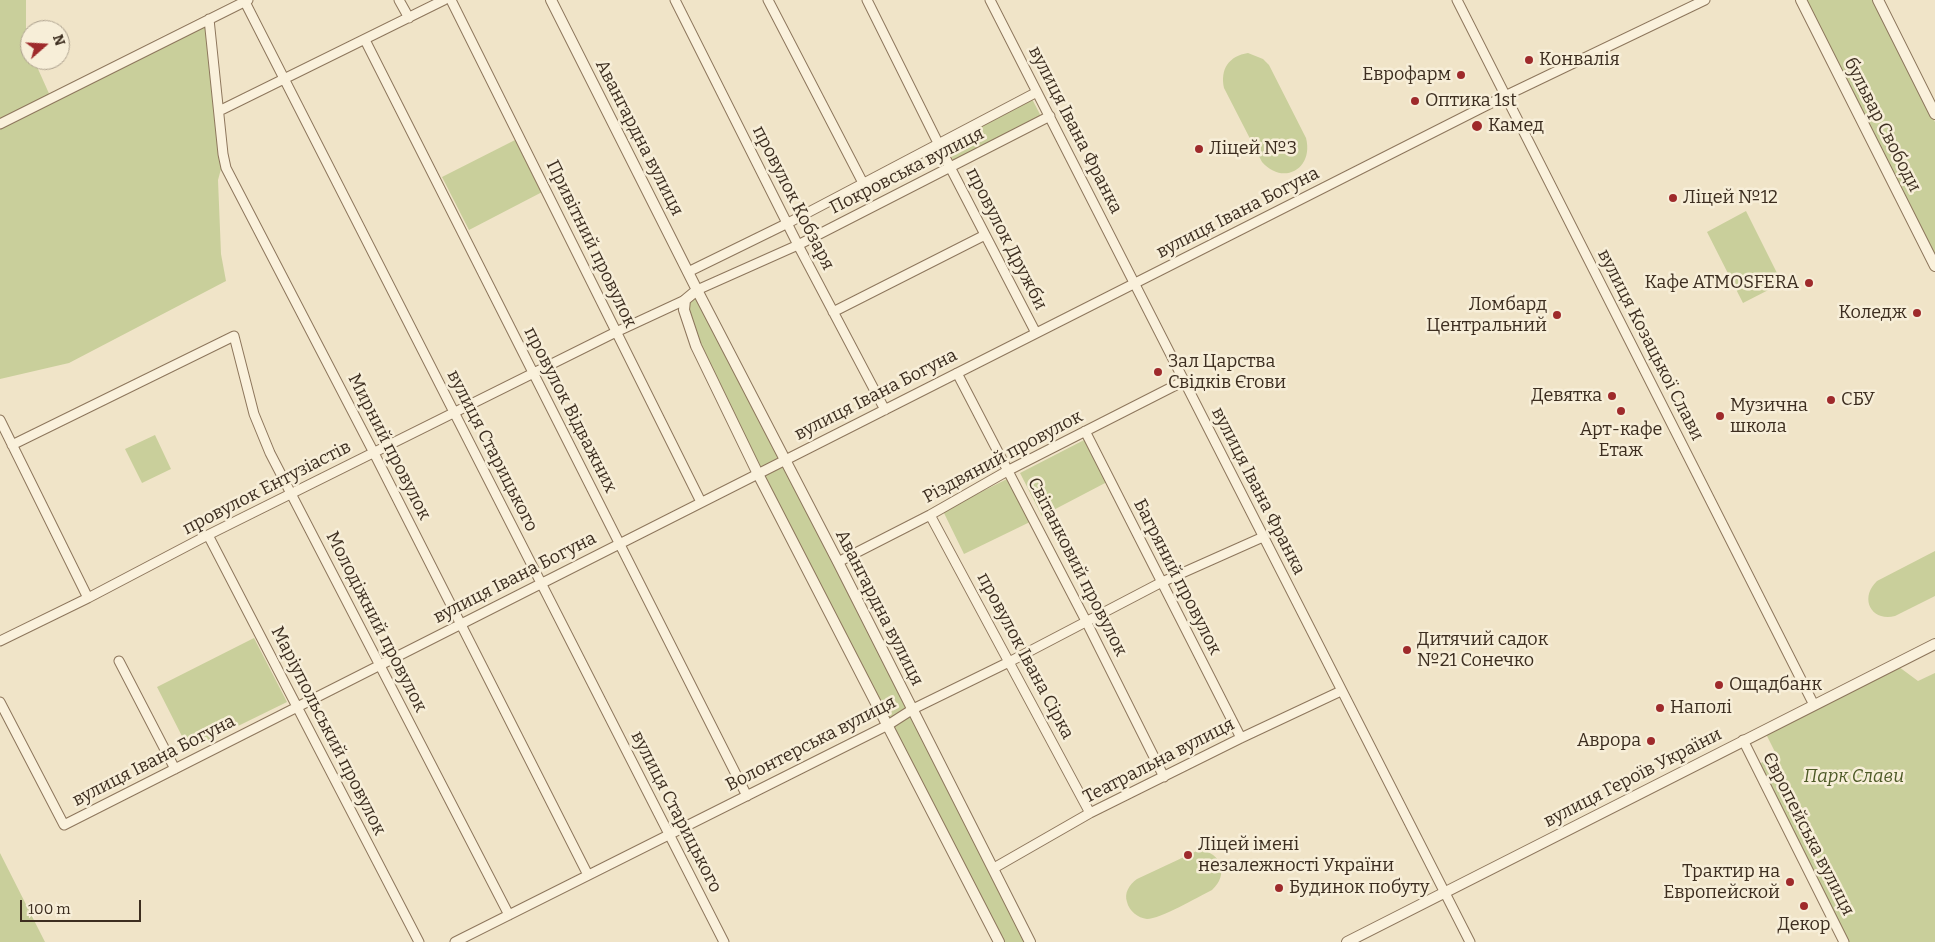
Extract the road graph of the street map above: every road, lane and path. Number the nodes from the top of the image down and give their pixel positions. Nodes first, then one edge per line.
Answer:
1 (399, 0) edge
2 (444, 0) edge
3 (451, 0) edge
4 (551, 0) edge
5 (674, 0) edge
6 (768, 0) edge
7 (867, 0) edge
8 (990, 0) edge
9 (1457, 0) edge
10 (1705, 0) edge
11 (1801, 0) edge
12 (1878, 0) edge
13 (246, 1) edge
14 (409, 18) junction
15 (210, 19) junction
16 (365, 40) junction
17 (285, 80) junction
18 (1037, 92) junction
19 (1505, 96) junction
20 (219, 111) junction
21 (1935, 114) edge
22 (1050, 116) junction
23 (0, 124) edge
24 (938, 143) junction
25 (950, 167) junction
26 (863, 183) junction
27 (788, 223) junction
28 (985, 235) junction
29 (798, 246) junction
30 (1935, 266) edge
31 (688, 272) junction
32 (1134, 283) junction
33 (697, 290) junction
34 (685, 300) junction
35 (833, 312) junction
36 (616, 332) junction
37 (1036, 332) junction
38 (533, 373) junction
39 (957, 373) junction
40 (1184, 381) junction
41 (885, 410) junction
42 (454, 413) junction
43 (0, 420) edge
44 (1085, 431) junction
45 (12, 445) junction
46 (374, 453) junction
47 (786, 460) junction
48 (1008, 470) junction
49 (758, 474) junction
50 (292, 494) junction
51 (701, 502) junction
52 (930, 514) junction
53 (208, 535) junction
54 (1263, 537) junction
55 (619, 544) junction
56 (838, 562) junction
57 (1162, 582) junction
58 (541, 584) junction
59 (88, 598) junction
60 (1086, 621) junction
61 (461, 624) junction
62 (0, 641) edge
63 (1935, 644) edge
64 (119, 661) dead end
65 (1009, 662) junction
66 (380, 665) junction
67 (1341, 690) junction
68 (0, 702) edge
69 (1814, 705) junction
70 (297, 707) junction
71 (913, 709) junction
72 (888, 725) junction
73 (1241, 738) junction
74 (1743, 740) junction
75 (175, 769) junction
76 (1164, 778) junction
77 (747, 796) junction
78 (1090, 813) junction
79 (669, 835) junction
80 (994, 868) junction
81 (588, 875) junction
82 (1444, 893) junction
83 (510, 915) junction
84 (419, 942) edge
85 (455, 942) edge
86 (724, 942) edge
87 (999, 942) edge
88 (1030, 942) edge
89 (1347, 942) edge
90 (1470, 942) edge
91 (1844, 942) edge

1 - 14 street
2 - 14 street
3 - 36 street, Привітний провулок
4 - 31 street, Авангардна вулиця
5 - 27 street, провулок Кобзаря
6 - 26 street
7 - 24 street, провулок Дружби
8 - 18 street, вулиця Івана Франка
9 - 19 street, вулиця Козацької Слави
10 - 19 street, вулиця Івана Богуна
11 - 30 street, бульвар Свободи
12 - 21 street
13 - 15 street
13 - 17 street, вулиця Старицького
14 - 16 street
15 - 20 street, Мирний провулок
15 - 23 street
16 - 17 street
16 - 38 street, провулок Відважних
17 - 20 street
17 - 42 street, вулиця Старицького
18 - 22 street, вулиця Івана Франка
18 - 24 street, Покровська вулиця
19 - 32 street, вулиця Івана Богуна
19 - 69 street, вулиця Козацької Слави
20 - 46 street, Мирний провулок
22 - 25 street, Покровська вулиця
22 - 32 street, вулиця Івана Франка
24 - 25 street, провулок Дружби
24 - 26 street, Покровська вулиця
25 - 28 street, провулок Дружби
25 - 29 street, Покровська вулиця
26 - 27 street, Покровська вулиця
27 - 29 street, провулок Кобзаря
27 - 31 street, Покровська вулиця
28 - 35 street
28 - 37 street, провулок Дружби
29 - 33 street, Покровська вулиця
29 - 35 street, провулок Кобзаря
31 - 33 street, Авангардна вулиця
32 - 37 street, вулиця Івана Богуна
32 - 40 street, вулиця Івана Франка
33 - 34 street
33 - 47 street, Авангардна вулиця
34 - 36 street, провулок Ентузіастів
34 - 49 street
35 - 41 street, провулок Кобзаря
36 - 38 street, провулок Ентузіастів
36 - 51 street, Привітний провулок
37 - 39 street, вулиця Івана Богуна
38 - 42 street, провулок Ентузіастів
38 - 55 street, провулок Відважних
39 - 41 street, вулиця Івана Богуна
39 - 48 street, Світанковий провулок
40 - 44 street, Різдвяний провулок
40 - 54 street, вулиця Івана Франка
41 - 47 street, вулиця Івана Богуна
42 - 46 street, провулок Ентузіастів
42 - 58 street, вулиця Старицького
43 - 45 street
44 - 48 street, Різдвяний провулок
44 - 57 street, Багряний провулок
45 - 50 street, Молодіжний провулок
45 - 59 street
46 - 50 street, провулок Ентузіастів
46 - 61 street, Мирний провулок
47 - 49 street, вулиця Івана Богуна
47 - 56 street, Авангардна вулиця
48 - 52 street, Різдвяний провулок
48 - 60 street, Світанковий провулок
49 - 51 street, вулиця Івана Богуна
49 - 72 street
50 - 53 street, провулок Ентузіастів
50 - 66 street, Молодіжний провулок
51 - 55 street, вулиця Івана Богуна
52 - 56 street, Різдвяний провулок
52 - 65 street, провулок Івана Сірка
53 - 59 street, провулок Ентузіастів
53 - 70 street, Маріупольський провулок
54 - 57 street, Волонтерська вулиця
54 - 67 street, вулиця Івана Франка
55 - 58 street, вулиця Івана Богуна
55 - 77 street, провулок Відважних
56 - 71 street, Авангардна вулиця
57 - 60 street, Волонтерська вулиця
57 - 73 street, Багряний провулок
58 - 61 street, вулиця Івана Богуна
58 - 79 street, вулиця Старицького
59 - 62 street, провулок Ентузіастів
60 - 65 street, Волонтерська вулиця
60 - 76 street, Світанковий провулок
61 - 66 street, вулиця Івана Богуна
61 - 81 street, Мирний провулок
63 - 69 street, вулиця Героїв України
64 - 75 street
65 - 71 street, Волонтерська вулиця
65 - 78 street, провулок Івана Сірка
66 - 70 street, вулиця Івана Богуна
66 - 83 street, Молодіжний провулок
67 - 73 street, Театральна вулиця
67 - 82 street, вулиця Івана Франка
68 - 75 street, вулиця Івана Богуна
69 - 74 street, вулиця Героїв України
70 - 75 street, вулиця Івана Богуна
70 - 84 street, Маріупольський провулок
71 - 72 street, Волонтерська вулиця
71 - 80 street, Авангардна вулиця
72 - 77 street, Волонтерська вулиця
72 - 87 street
73 - 76 street, Театральна вулиця
74 - 82 street, вулиця Героїв України
74 - 91 street, Європейська вулиця
76 - 78 street, Театральна вулиця
77 - 79 street, Волонтерська вулиця
78 - 80 street, Театральна вулиця
79 - 81 street, Волонтерська вулиця
79 - 86 street, вулиця Старицького
80 - 88 street, Авангардна вулиця
81 - 83 street, Волонтерська вулиця
82 - 89 street, вулиця Героїв України
82 - 90 street, вулиця Івана Франка
83 - 85 street, Волонтерська вулиця

